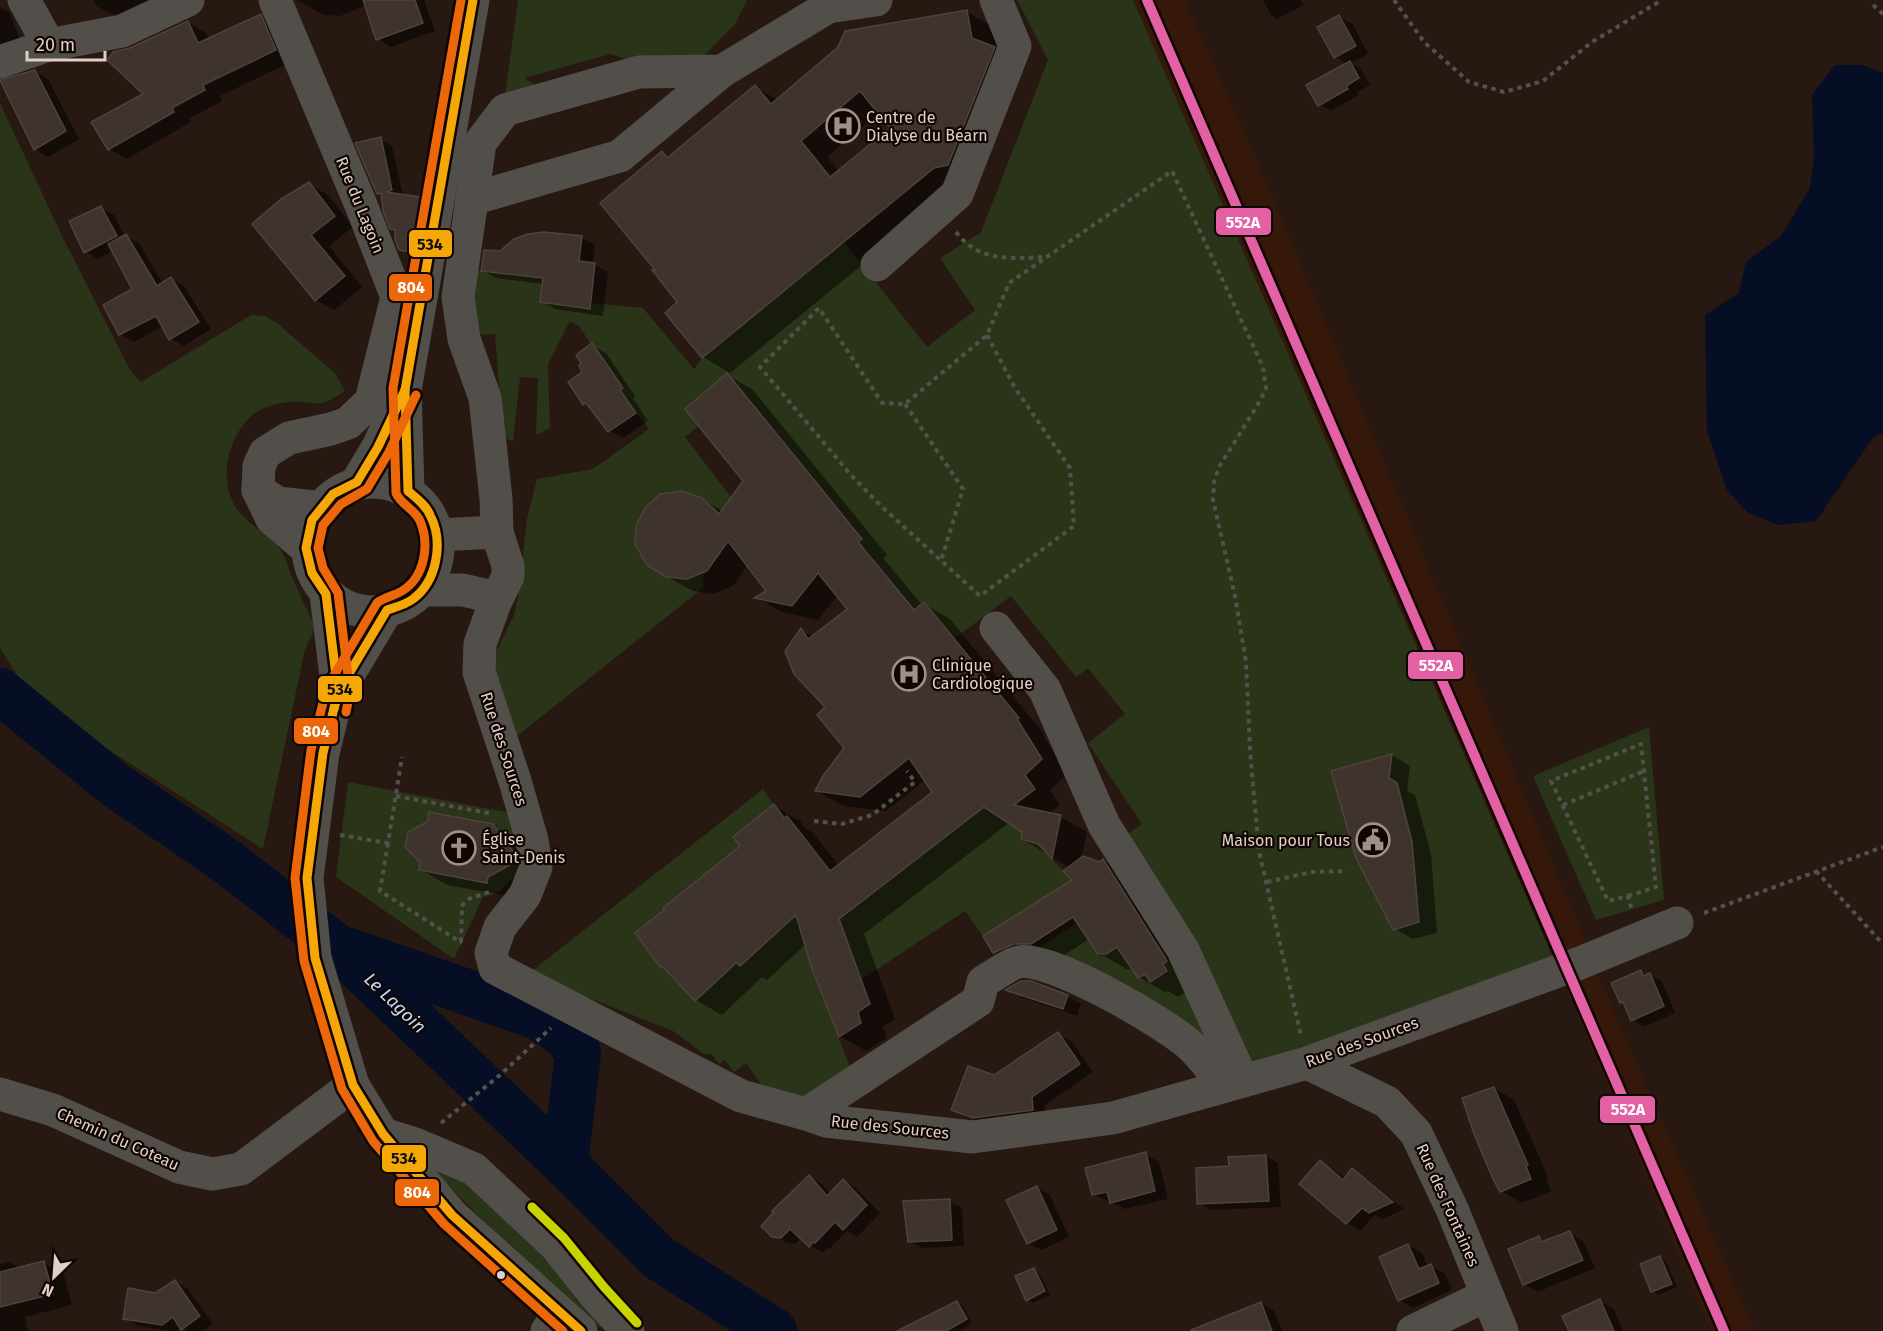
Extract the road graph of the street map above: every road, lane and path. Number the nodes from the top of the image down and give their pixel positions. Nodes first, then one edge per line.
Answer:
1 (24, 0) edge
2 (188, 0) edge
3 (275, 0) edge
4 (473, 0) edge
5 (876, 0) edge
6 (996, 0) edge
7 (1394, 0) edge
8 (1662, 0) edge
9 (1873, 5) dead end
10 (1883, 14) edge
11 (49, 45) junction
12 (0, 62) edge
13 (722, 71) junction
14 (472, 200) junction
15 (939, 209) junction
16 (1047, 257) junction
17 (877, 265) dead end
18 (987, 335) junction
19 (405, 390) junction
20 (905, 404) junction
21 (357, 482) junction
22 (258, 490) junction
23 (408, 491) junction
24 (322, 508) junction
25 (497, 532) junction
26 (437, 535) junction
27 (306, 548) junction
28 (941, 561) junction
29 (423, 590) junction
30 (326, 594) junction
31 (497, 598) junction
32 (387, 610) junction
33 (996, 628) dead end
34 (338, 692) junction
35 (402, 757) dead end
36 (907, 771) dead end
37 (1644, 771) junction
38 (396, 796) junction
39 (1563, 805) junction
40 (501, 816) dead end
41 (814, 821) dead end
42 (313, 830) junction
43 (388, 843) junction
44 (1883, 847) edge
45 (1347, 871) dead end
46 (1816, 871) junction
47 (1267, 882) junction
48 (496, 889) dead end
49 (1628, 896) junction
50 (1677, 923) joint
51 (1639, 938) junction
52 (461, 942) junction
53 (1883, 944) edge
54 (494, 963) junction
55 (546, 1032) dead end
56 (1307, 1063) junction
57 (1234, 1084) junction
58 (353, 1085) junction
59 (0, 1094) edge
60 (462, 1106) dead end
61 (806, 1114) junction
62 (383, 1134) junction
63 (1487, 1295) junction
64 (563, 1325) edge
65 (628, 1331) edge
66 (1413, 1331) edge
67 (1502, 1331) edge

1 - 11 street
2 - 11 street
3 - 22 street, Rue du Lagoin
4 - 19 main road
5 - 13 street
6 - 15 street
7 - 8 path
9 - 10 path
11 - 12 street
13 - 14 street
13 - 14 street, Rue des Sources
14 - 25 street, Rue des Sources
15 - 16 path
15 - 17 street
16 - 18 path
16 - 47 path
18 - 20 path
18 - 28 path
19 - 21 main road
19 - 23 main road
20 - 28 path
20 - 28 path
21 - 23 main road
21 - 24 main road
22 - 24 street
22 - 27 street
23 - 26 main road
24 - 27 main road
25 - 26 street
25 - 31 street, Rue des Sources
26 - 29 main road
27 - 30 main road
29 - 31 street
29 - 32 main road
30 - 32 main road
30 - 34 main road
31 - 54 street, Rue des Sources
32 - 34 main road
33 - 57 street
34 - 42 main road
35 - 38 path
36 - 41 path
37 - 39 path
37 - 39 path
37 - 49 path
38 - 40 path
38 - 43 path
39 - 49 path
42 - 43 path
42 - 58 main road
43 - 52 path
44 - 46 path
45 - 47 path
46 - 50 path
46 - 53 path
47 - 56 path
48 - 52 path
49 - 51 path
50 - 51 street, Rue des Sources
51 - 56 street, Rue des Sources
52 - 54 path
54 - 61 street, Rue des Sources
55 - 60 path
56 - 57 street, Rue des Sources
56 - 63 street, Rue des Fontaines
57 - 61 street, Rue des Sources
57 - 61 street
58 - 59 street, Chemin du Coteau
58 - 62 main road
62 - 64 main road
62 - 65 street
63 - 66 street
63 - 67 street, Rue des Fontaines

